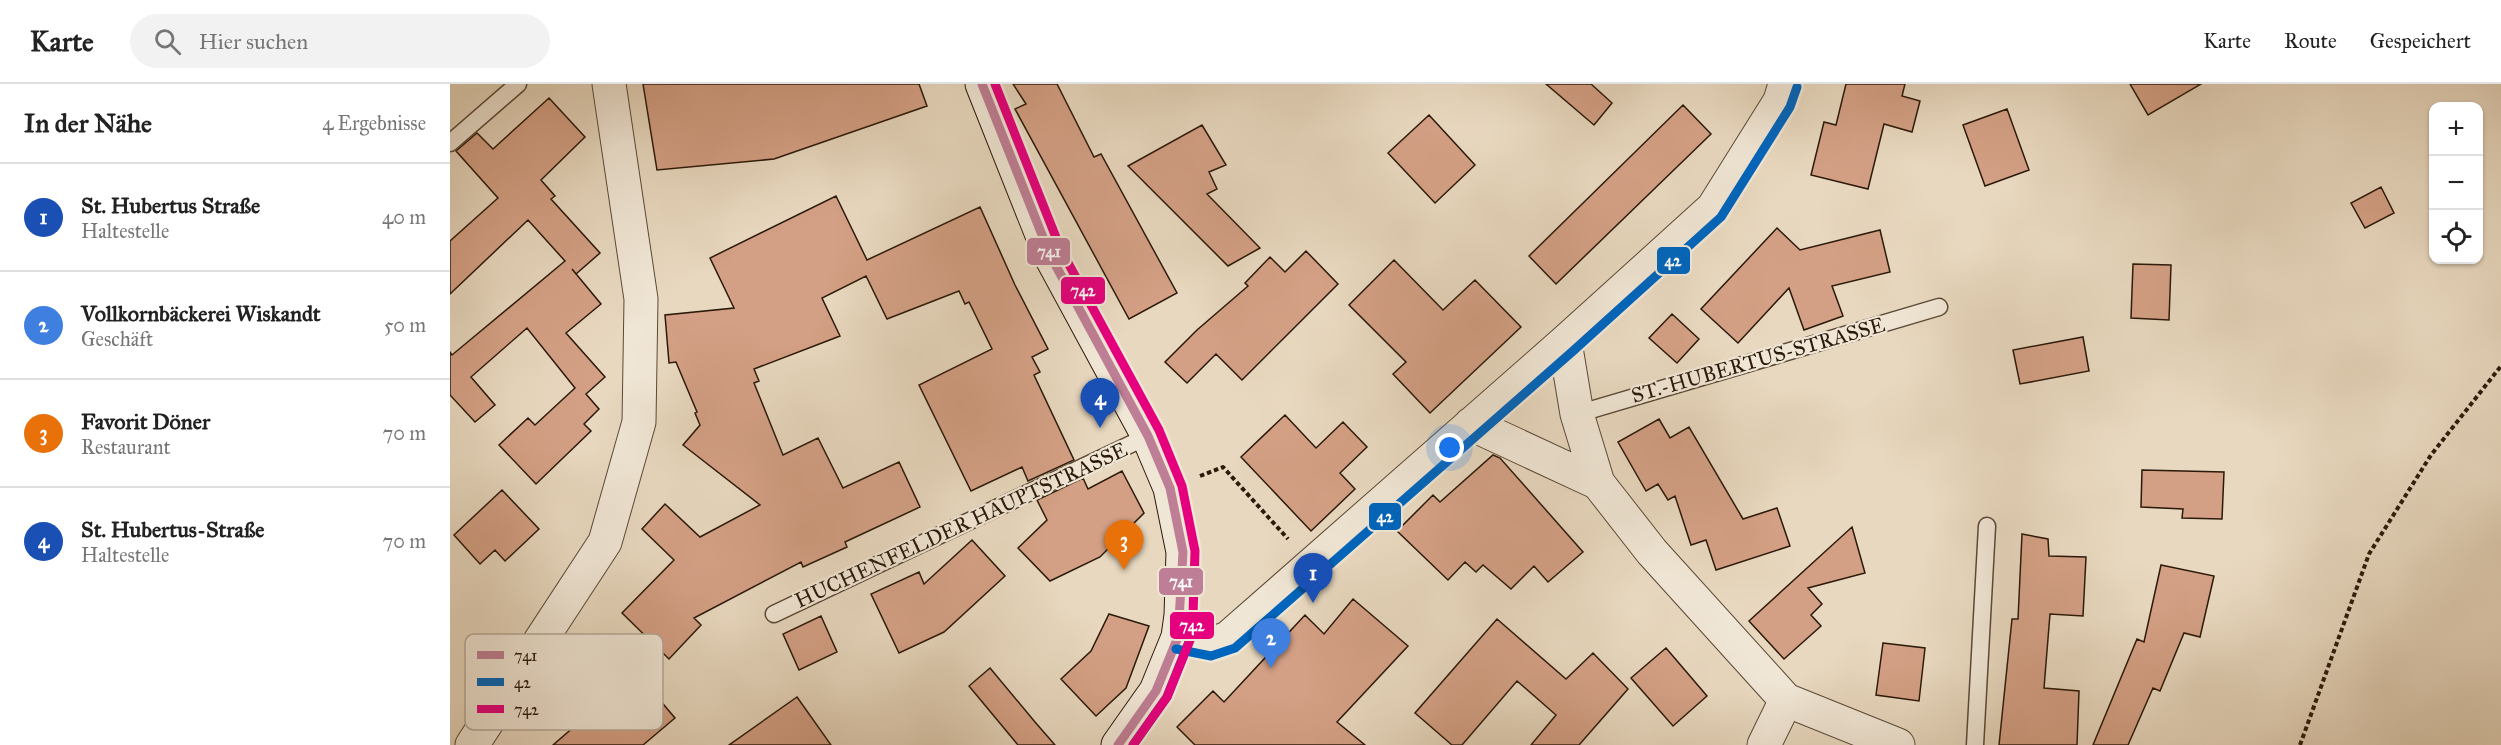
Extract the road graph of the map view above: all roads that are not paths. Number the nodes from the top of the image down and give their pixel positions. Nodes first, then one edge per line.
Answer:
1 (518, 84) edge
2 (609, 84) edge
3 (982, 84) edge
4 (1775, 90) edge
5 (450, 143) edge
6 (1939, 307) dead end
7 (1564, 342) junction
8 (1577, 414) junction
9 (1471, 424) junction
10 (1148, 436) junction
11 (1598, 483) junction
12 (1987, 526) dead end
13 (774, 614) dead end
14 (545, 634) edge
15 (1178, 637) junction
16 (1786, 700) junction
17 (482, 730) edge
18 (472, 745) edge
19 (1119, 745) edge
20 (1764, 745) edge
21 (1898, 745) edge
22 (1975, 745) edge

1 - 5 lane
2 - 14 street
3 - 10 street, HUCHENFELDER HAUPTSTRASSE
4 - 7 street
6 - 8 lane, ST.-HUBERTUS-STRASSE
7 - 8 street
7 - 9 street
8 - 11 street
9 - 11 street
9 - 15 street
10 - 13 lane, HUCHENFELDER HAUPTSTRASSE
10 - 15 street, HUCHENFELDER HAUPTSTRASSE
11 - 16 street
12 - 22 lane
15 - 19 street, HUCHENFELDER HAUPTSTRASSE
16 - 20 street
16 - 21 street
17 - 18 street

